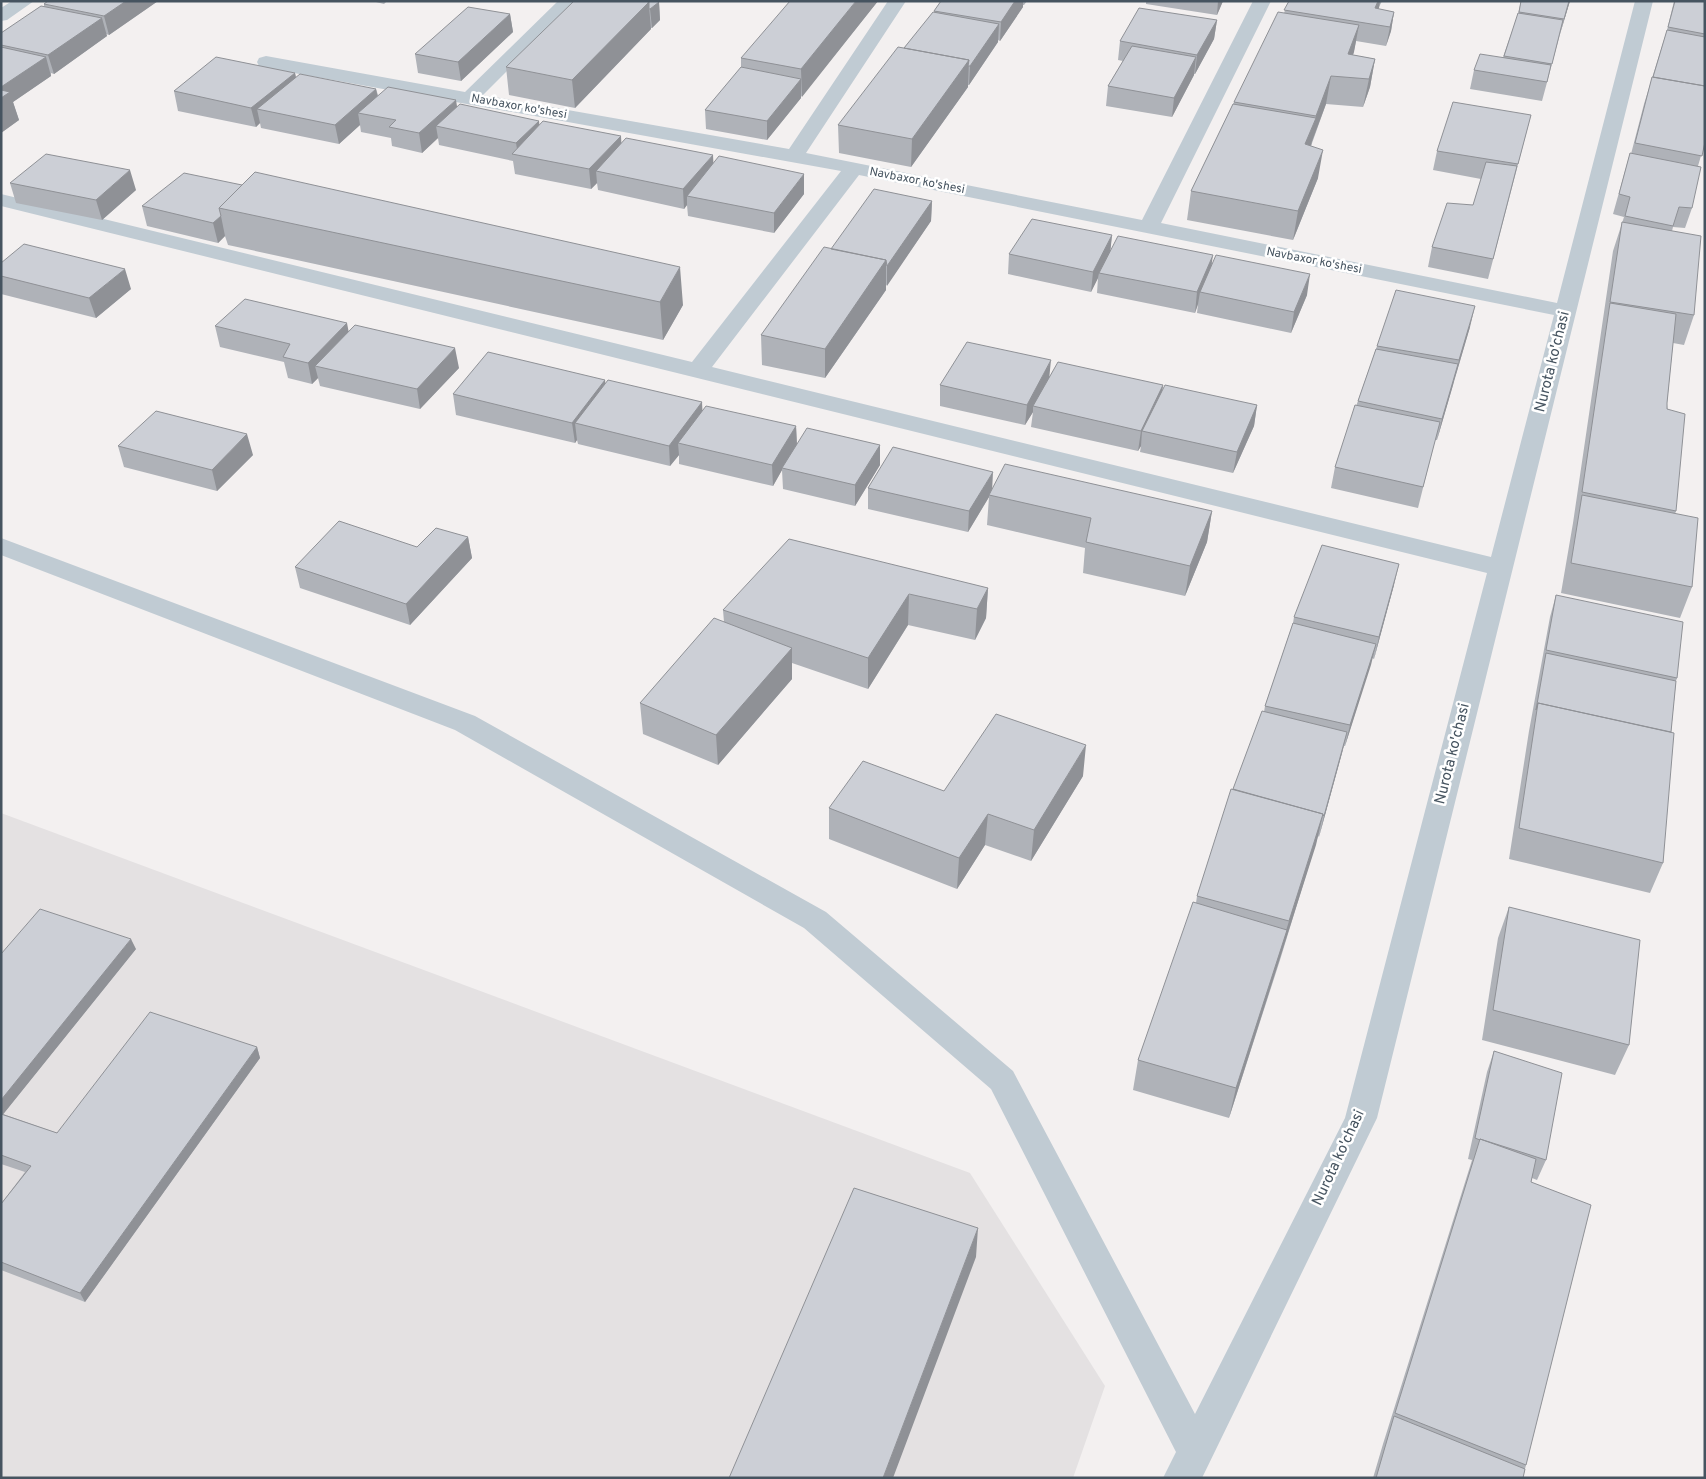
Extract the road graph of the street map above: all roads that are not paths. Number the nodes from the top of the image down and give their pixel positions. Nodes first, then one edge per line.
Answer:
1 (25, 1) edge
2 (568, 1) edge
3 (897, 1) edge
4 (1262, 1) edge
5 (1644, 1) edge
6 (1, 16) edge
7 (266, 62) dead end
8 (470, 98) junction
9 (794, 156) junction
10 (854, 168) junction
11 (1, 200) edge
12 (1148, 228) junction
13 (1566, 311) junction
14 (697, 371) junction
15 (1, 546) edge
16 (1500, 568) junction
17 (1188, 1465) edge

1 - 6 street
2 - 8 street
3 - 9 street
4 - 12 street
5 - 13 street, Nurota ko'chasi
7 - 8 street, Navbaxor ko'shesi
8 - 9 street, Navbaxor ko'shesi
9 - 10 street, Navbaxor ko'shesi
10 - 12 street, Navbaxor ko'shesi
10 - 14 street
11 - 14 street
12 - 13 street, Navbaxor ko'shesi
13 - 16 street, Nurota ko'chasi
14 - 16 street
15 - 17 street
16 - 17 street, Nurota ko'chasi

